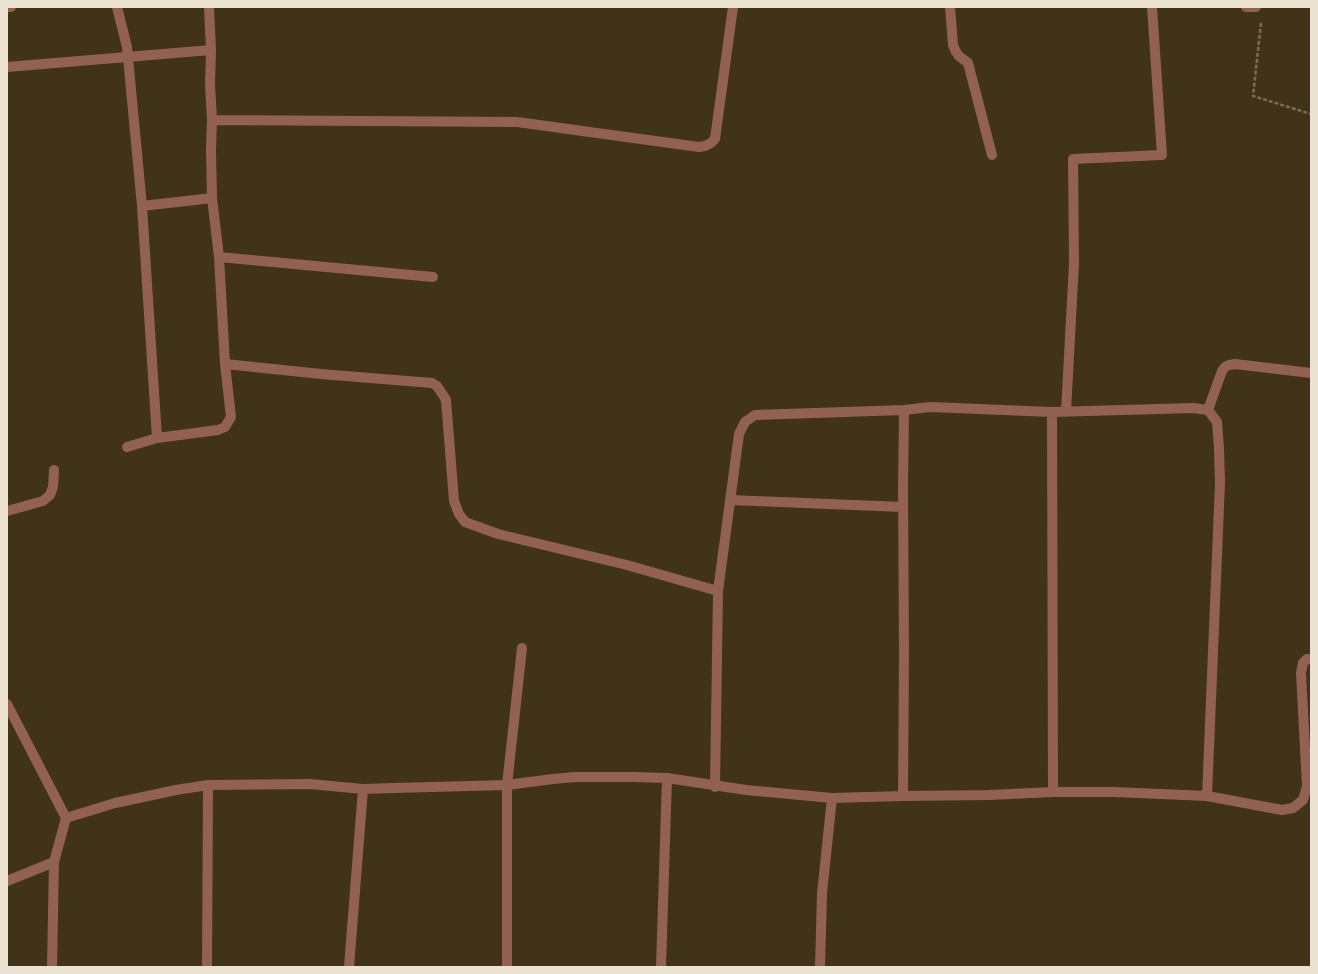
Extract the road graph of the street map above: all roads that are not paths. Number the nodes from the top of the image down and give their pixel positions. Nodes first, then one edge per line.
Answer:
1 (7, 7) edge
2 (11, 7) edge
3 (117, 7) edge
4 (209, 7) edge
5 (733, 7) edge
6 (950, 7) edge
7 (1152, 7) edge
8 (1246, 7) edge
9 (1256, 7) edge
10 (211, 50) junction
11 (128, 57) junction
12 (7, 67) edge
13 (212, 120) junction
14 (992, 155) dead end
15 (212, 198) junction
16 (142, 206) junction
17 (219, 257) junction
18 (433, 277) dead end
19 (225, 364) junction
20 (1311, 373) edge
21 (904, 410) junction
22 (1208, 410) junction
23 (1052, 412) junction
24 (1066, 412) junction
25 (156, 438) junction
26 (127, 447) dead end
27 (54, 470) dead end
28 (730, 500) junction
29 (903, 507) junction
30 (7, 511) edge
31 (718, 591) junction
32 (522, 648) dead end
33 (1311, 659) edge
34 (7, 704) edge
35 (667, 778) junction
36 (208, 785) junction
37 (507, 785) junction
38 (715, 787) junction
39 (363, 789) junction
40 (1053, 792) junction
41 (903, 796) junction
42 (1207, 796) junction
43 (832, 798) junction
44 (66, 818) junction
45 (54, 862) junction
46 (7, 881) edge
47 (52, 967) edge
48 (207, 967) edge
49 (349, 967) edge
50 (507, 967) edge
51 (661, 967) edge
52 (820, 967) edge

1 - 2 street
3 - 11 street
4 - 10 street
5 - 13 street
6 - 14 street
7 - 24 street
8 - 9 street
10 - 11 street
10 - 13 street
11 - 12 street
11 - 16 street
13 - 15 street
15 - 16 street
15 - 17 street
16 - 25 street
17 - 18 street
17 - 19 street
19 - 25 street
19 - 31 street
20 - 22 street
21 - 23 street
21 - 28 street
21 - 29 street
22 - 24 street
22 - 42 street
23 - 24 street
23 - 40 street
25 - 26 street
27 - 30 street
28 - 29 street
28 - 31 street
29 - 41 street
31 - 38 street
32 - 37 street
33 - 42 street
34 - 44 street
35 - 37 street
35 - 38 street
35 - 51 street
36 - 39 street
36 - 44 street
36 - 48 street
37 - 39 street
37 - 50 street
38 - 43 street
39 - 49 street
40 - 41 street
40 - 42 street
41 - 43 street
43 - 52 street
44 - 45 street
45 - 46 street
45 - 47 street

